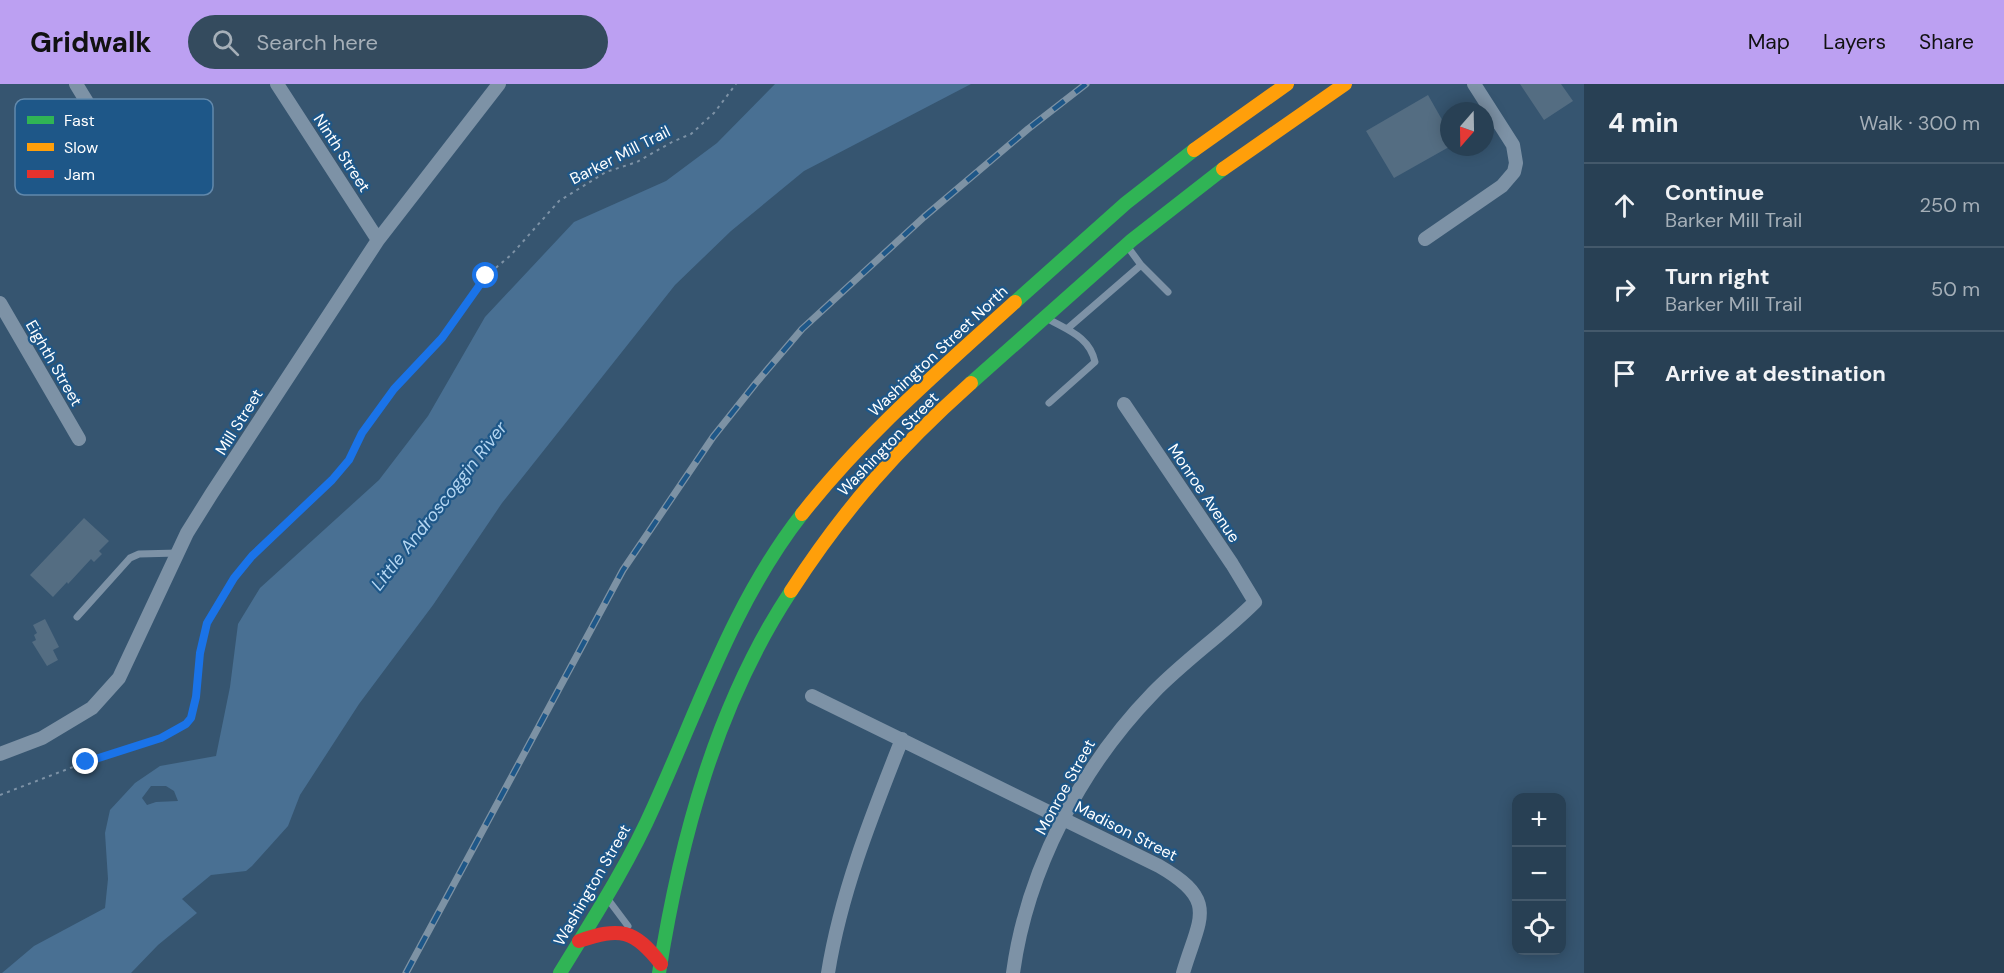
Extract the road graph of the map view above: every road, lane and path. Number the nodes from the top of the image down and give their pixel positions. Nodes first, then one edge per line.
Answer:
1 (76, 84) edge
2 (277, 84) edge
3 (499, 84) edge
4 (736, 84) edge
5 (1287, 84) edge
6 (1345, 84) edge
7 (1474, 84) edge
8 (85, 99) edge
9 (1425, 239) dead end
10 (378, 240) junction
11 (1127, 245) junction
12 (1141, 265) junction
13 (1168, 292) dead end
14 (0, 303) edge
15 (1042, 314) junction
16 (1067, 329) junction
17 (1049, 404) dead end
18 (1124, 404) dead end
19 (79, 439) dead end
20 (178, 553) junction
21 (1255, 602) joint
22 (77, 617) dead end
23 (812, 696) dead end
24 (694, 714) joint
25 (902, 739) junction
26 (0, 754) edge
27 (0, 795) edge
28 (1065, 818) junction
29 (607, 898) junction
30 (635, 936) junction
31 (579, 941) junction
32 (660, 968) edge
33 (560, 973) edge
34 (828, 973) edge
35 (1013, 973) edge
36 (1183, 973) edge

1 - 8 street
2 - 10 street, Ninth Street
3 - 10 street, Mill Street
4 - 27 path, Barker Mill Trail
5 - 24 highway, Washington Street North
6 - 11 highway, Washington Street
7 - 9 street
10 - 20 street, Mill Street
11 - 12 lane
11 - 15 highway, Washington Street
12 - 13 lane
12 - 16 lane
14 - 19 street, Eighth Street
15 - 16 lane
15 - 32 highway, Washington Street
16 - 17 lane
18 - 21 street, Monroe Avenue
20 - 22 lane
20 - 26 street, Mill Street
21 - 28 street, Monroe Street
23 - 25 street, Madison Street
24 - 29 highway, Washington Street
25 - 28 street, Madison Street
25 - 34 street
28 - 35 street, Monroe Street
28 - 36 street, Madison Street
29 - 30 lane
29 - 31 highway, Washington Street
30 - 31 highway
30 - 32 highway
31 - 33 highway, Washington Street

